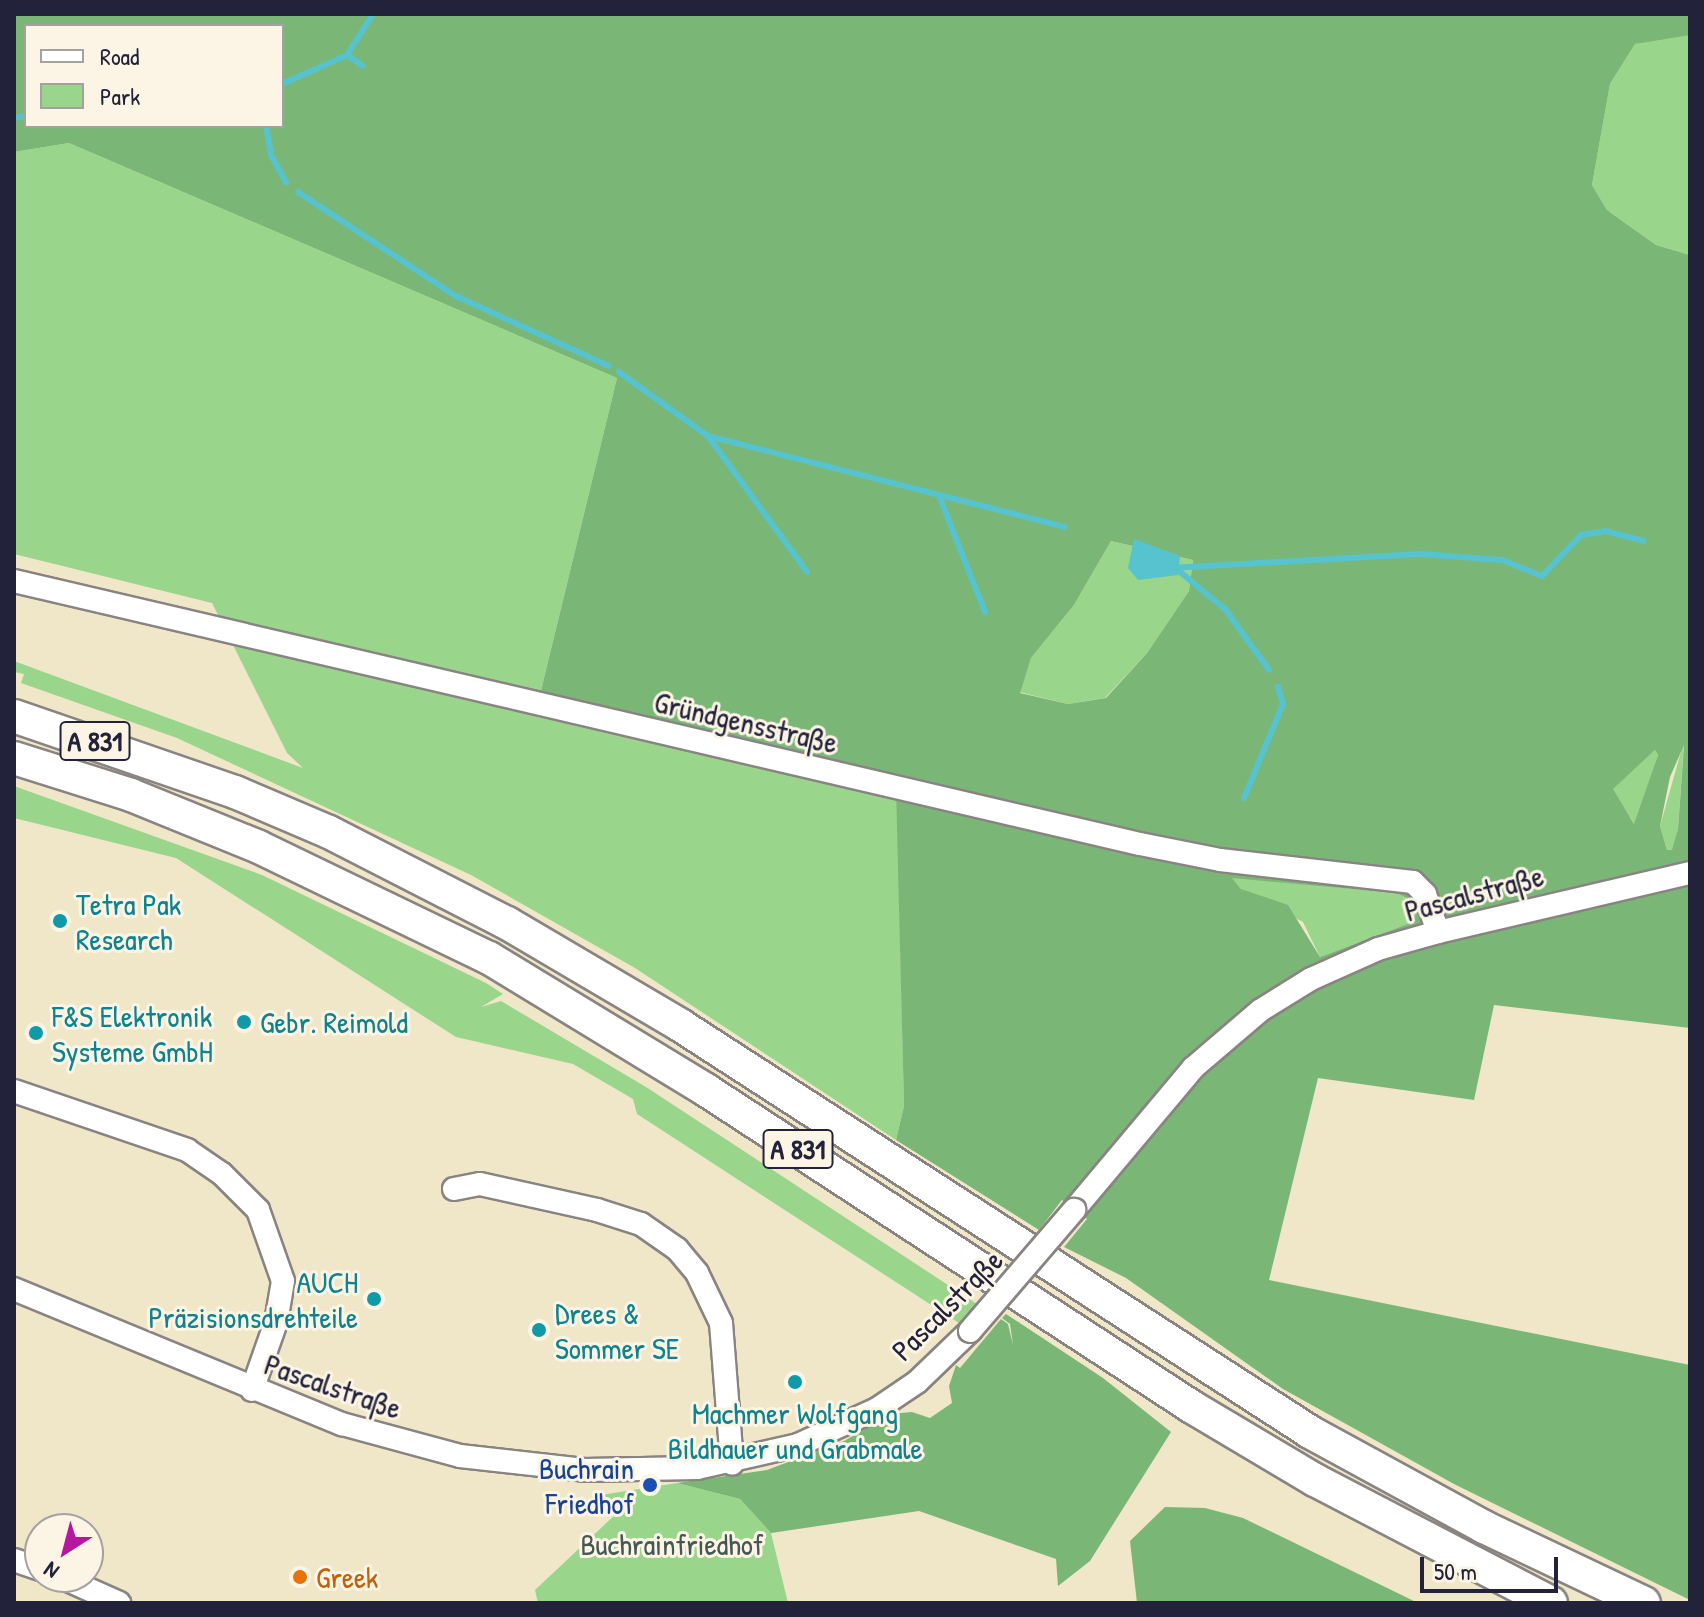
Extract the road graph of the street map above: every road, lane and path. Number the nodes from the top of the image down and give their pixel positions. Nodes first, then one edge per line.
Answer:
1 (14, 581) edge
2 (14, 716) edge
3 (14, 758) edge
4 (1690, 873) edge
5 (1438, 932) junction
6 (14, 1091) edge
7 (454, 1189) dead end
8 (14, 1289) edge
9 (252, 1390) junction
10 (732, 1464) junction
11 (97, 1593) edge
12 (119, 1603) edge
13 (1551, 1603) edge
14 (1644, 1603) edge

1 - 5 street, Gründgensstraße
2 - 14 highway, A 831
3 - 13 highway, A 831
4 - 5 street, Pascalstraße
5 - 10 street, Pascalstraße, bridge
6 - 9 street
7 - 10 street
8 - 9 street, Pascalstraße
9 - 10 street, Pascalstraße
11 - 12 street

